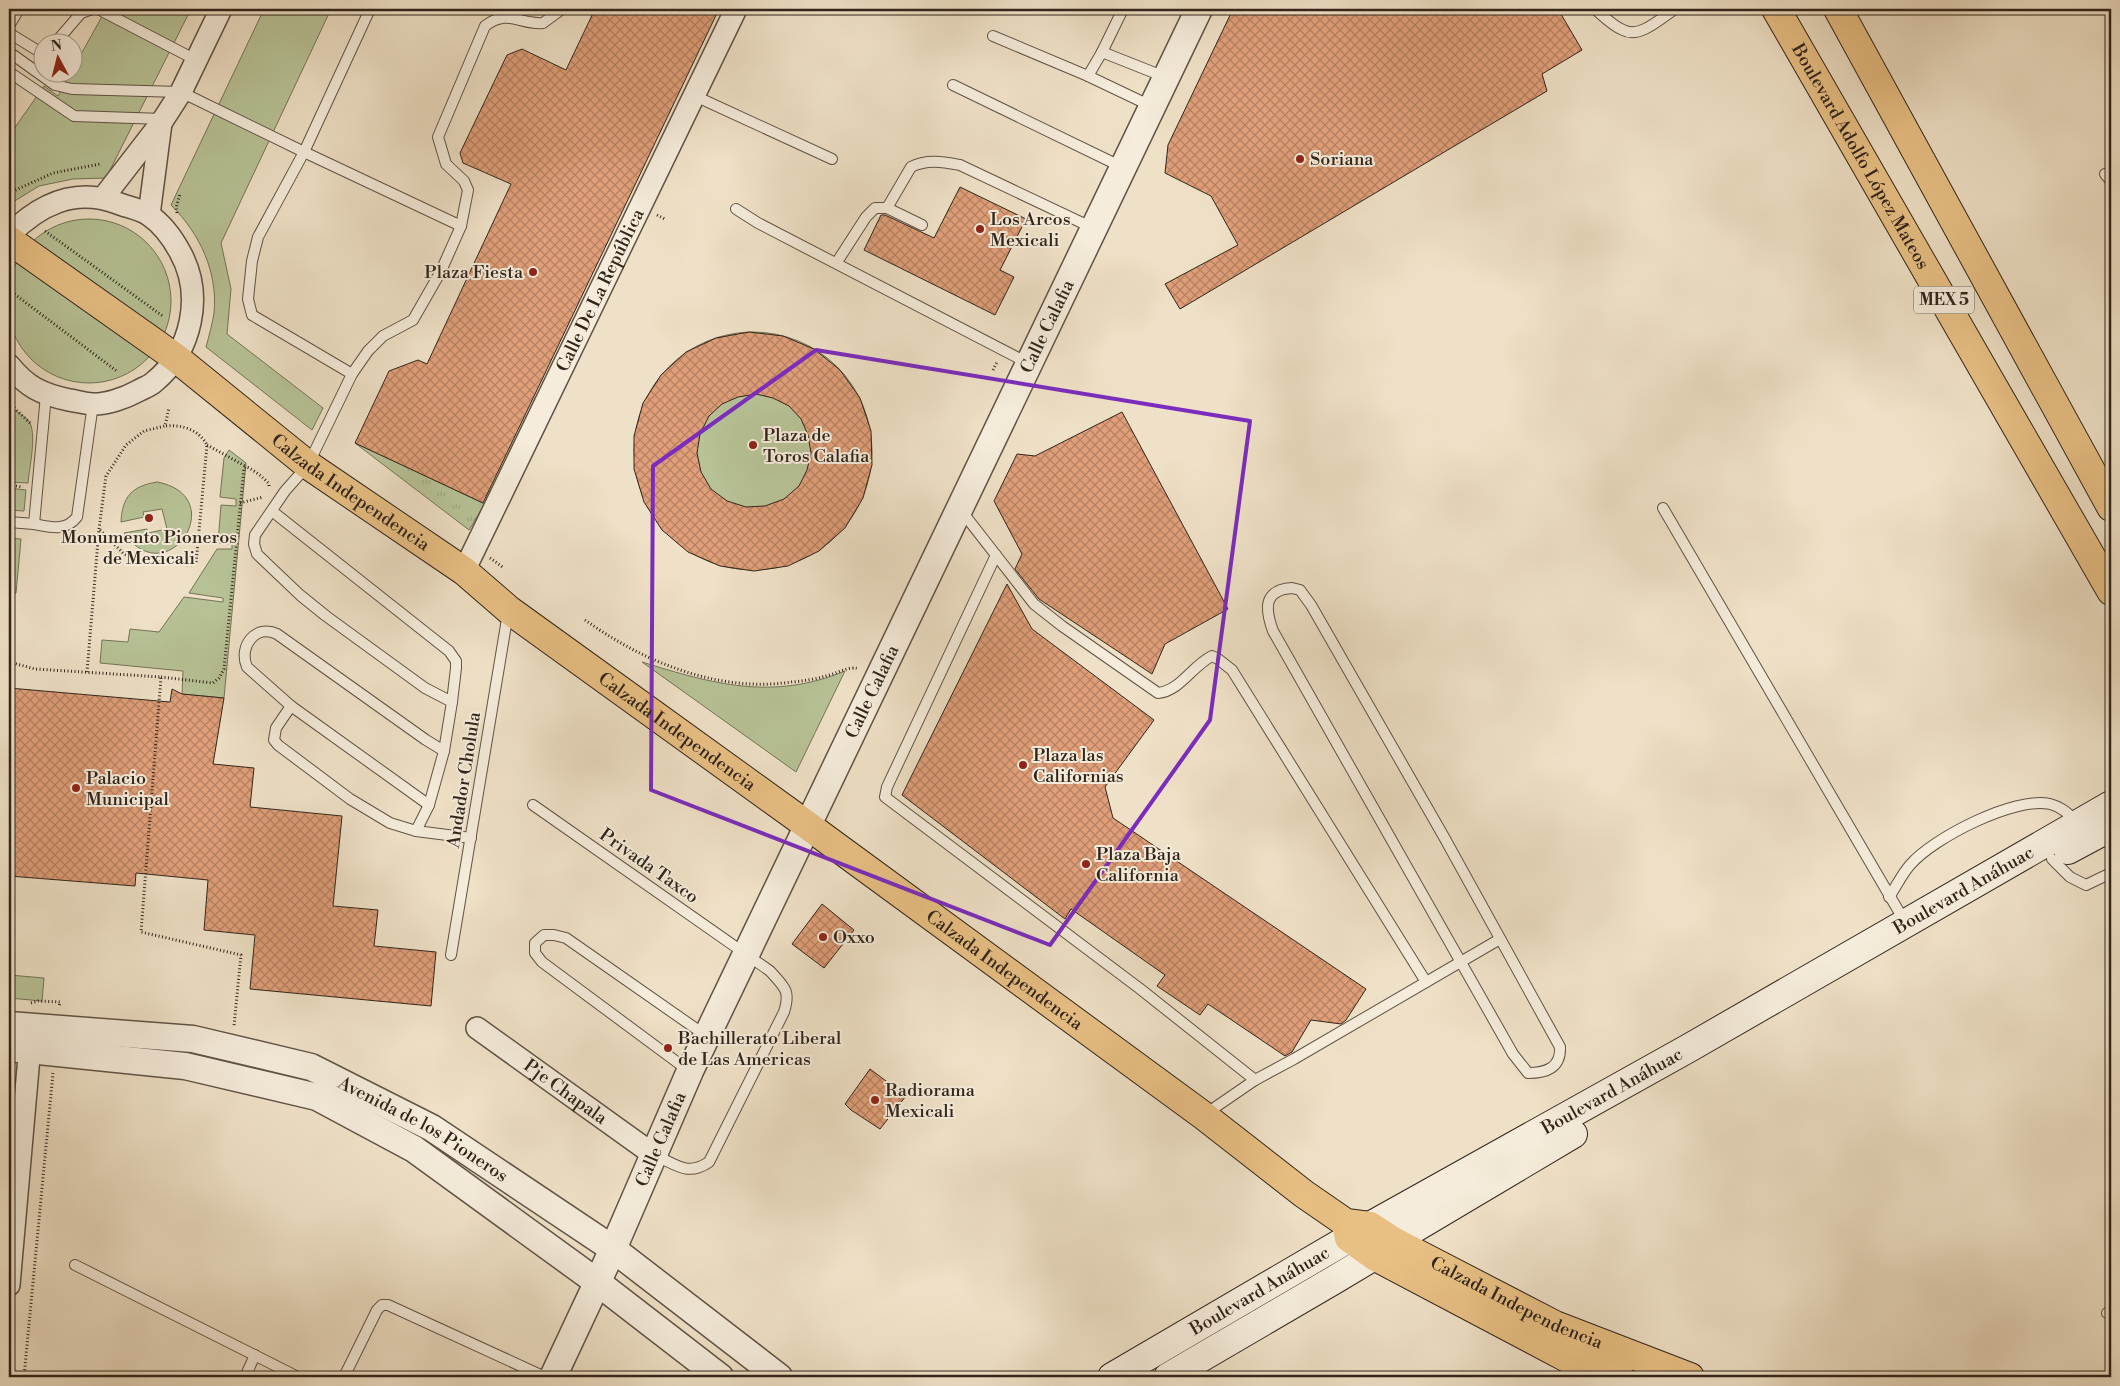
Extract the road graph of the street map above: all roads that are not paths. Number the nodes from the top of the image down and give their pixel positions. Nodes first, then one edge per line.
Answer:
1 (19, 9) edge
2 (92, 9) edge
3 (98, 9) edge
4 (221, 9) edge
5 (370, 9) edge
6 (562, 9) edge
7 (736, 9) edge
8 (1123, 9) edge
9 (1199, 9) edge
10 (1595, 9) edge
11 (1675, 9) edge
12 (1776, 9) edge
13 (1838, 9) edge
14 (9, 26) edge
15 (65, 32) edge
16 (9, 33) edge
17 (993, 36) dead end
18 (32, 46) edge
19 (9, 52) edge
20 (1102, 52) junction
21 (196, 60) junction
22 (9, 72) edge
23 (1088, 76) junction
24 (1166, 78) junction
25 (54, 82) edge
26 (55, 85) junction
27 (953, 85) dead end
28 (181, 92) junction
29 (695, 96) junction
30 (1152, 106) junction
31 (162, 121) junction
32 (304, 152) junction
33 (832, 159) dead end
34 (1123, 167) junction
35 (103, 198) junction
36 (887, 208) junction
37 (736, 209) dead end
38 (149, 215) junction
39 (922, 225) dead end
40 (461, 226) junction
41 (1094, 228) junction
42 (9, 235) edge
43 (9, 240) edge
44 (838, 262) junction
45 (176, 358) junction
46 (1029, 363) junction
47 (9, 365) edge
48 (352, 374) junction
49 (46, 395) junction
50 (92, 404) junction
51 (308, 465) junction
52 (2111, 507) edge
53 (1663, 508) dead end
54 (959, 509) junction
55 (272, 511) junction
56 (9, 522) edge
57 (34, 524) junction
58 (996, 555) junction
59 (464, 572) junction
60 (2111, 591) edge
61 (508, 610) junction
62 (452, 702) junction
63 (291, 706) junction
64 (444, 751) junction
65 (428, 805) junction
66 (533, 805) dead end
67 (2111, 805) edge
68 (2078, 824) junction
69 (807, 825) junction
70 (2111, 828) edge
71 (416, 831) junction
72 (471, 838) junction
73 (2052, 859) junction
74 (2111, 873) edge
75 (1890, 897) junction
76 (1907, 924) junction
77 (1500, 939) junction
78 (746, 954) junction
79 (451, 955) dead end
80 (1461, 961) junction
81 (1426, 982) junction
82 (477, 1028) dead end
83 (706, 1036) junction
84 (20, 1038) edge
85 (690, 1071) junction
86 (1255, 1080) junction
87 (1204, 1116) junction
88 (654, 1155) junction
89 (1355, 1229) junction
90 (1383, 1248) junction
91 (613, 1250) junction
92 (75, 1265) dead end
93 (597, 1282) junction
94 (9, 1285) edge
95 (255, 1355) junction
96 (245, 1377) edge
97 (298, 1377) edge
98 (344, 1377) edge
99 (545, 1377) edge
100 (553, 1377) edge
101 (720, 1377) edge
102 (779, 1377) edge
103 (1112, 1377) edge
104 (1168, 1377) edge
105 (1620, 1377) edge
106 (1690, 1377) edge

1 - 14 lane
2 - 15 lane
3 - 21 lane
4 - 21 street
5 - 32 lane
6 - 40 lane
7 - 29 street, Calle De La República
8 - 20 lane
9 - 24 street, Calle Calafia
10 - 11 lane
12 - 60 main road, Boulevard Adolfo López Mateos / MEX 5
13 - 52 main road, MEX 5
16 - 18 lane
17 - 23 lane
19 - 26 lane
20 - 23 lane
20 - 24 lane
21 - 28 street
22 - 31 lane
23 - 30 lane
24 - 30 street, Calle Calafia
25 - 26 lane
26 - 28 lane
27 - 34 lane
28 - 31 street
28 - 32 lane
29 - 33 lane
29 - 59 street, Calle De La República
30 - 34 street, Calle Calafia
31 - 35 street
31 - 38 street
32 - 40 lane
32 - 48 lane
34 - 41 street, Calle Calafia
35 - 38 street
35 - 42 street
36 - 39 lane
36 - 41 lane
36 - 44 lane
37 - 44 lane
38 - 45 street
40 - 48 lane
41 - 46 street, Calle Calafia
43 - 45 main road, Calzada Independencia
44 - 46 lane
45 - 50 street
45 - 51 main road, Calzada Independencia
46 - 54 street, Calle Calafia
47 - 49 street
48 - 51 lane
49 - 50 street
49 - 57 lane
50 - 57 lane
51 - 55 lane
51 - 59 main road, Calzada Independencia
53 - 75 lane
54 - 58 lane
54 - 69 street, Calle Calafia
55 - 62 lane
55 - 62 lane
56 - 57 lane
58 - 81 lane
58 - 86 lane
59 - 61 main road, Calzada Independencia
61 - 69 main road, Calzada Independencia
61 - 72 lane, Andador Cholula
62 - 64 lane
63 - 64 lane
63 - 65 lane
63 - 71 lane
64 - 65 lane
65 - 71 lane
66 - 78 lane, Privada Taxco
67 - 68 main road, Boulevard Anáhuac
68 - 75 lane
68 - 76 main road, Boulevard Anáhuac
69 - 78 street, Calle Calafia
69 - 87 main road, Calzada Independencia
70 - 73 main road, Boulevard Anáhuac
71 - 72 lane
72 - 79 lane, Andador Cholula
73 - 74 lane
73 - 90 main road, Boulevard Anáhuac
75 - 76 lane
76 - 89 main road, Boulevard Anáhuac
77 - 80 lane
77 - 80 lane
77 - 80 lane
78 - 83 street, Calle Calafia
78 - 88 lane, Privada Taxco
80 - 81 lane
81 - 86 lane
82 - 88 street, Pje Chapala
83 - 85 street, Calle Calafia
83 - 85 lane
84 - 91 street, Avenida de los Pioneros
84 - 93 street, Avenida de los Pioneros
84 - 94 street
85 - 88 street, Calle Calafia
86 - 87 lane
87 - 89 main road, Calzada Independencia
88 - 91 street, Calle Calafia
89 - 90 main road, Calzada Independencia
89 - 103 main road, Boulevard Anáhuac
90 - 104 main road, Boulevard Anáhuac
90 - 105 main road, Calzada Independencia
90 - 106 main road, Calzada Independencia
91 - 93 street, Calle Calafia
91 - 102 street, Avenida de los Pioneros
92 - 95 lane
93 - 100 street, Calle Calafia
93 - 101 street, Avenida de los Pioneros
95 - 96 lane
95 - 97 lane
98 - 99 lane

